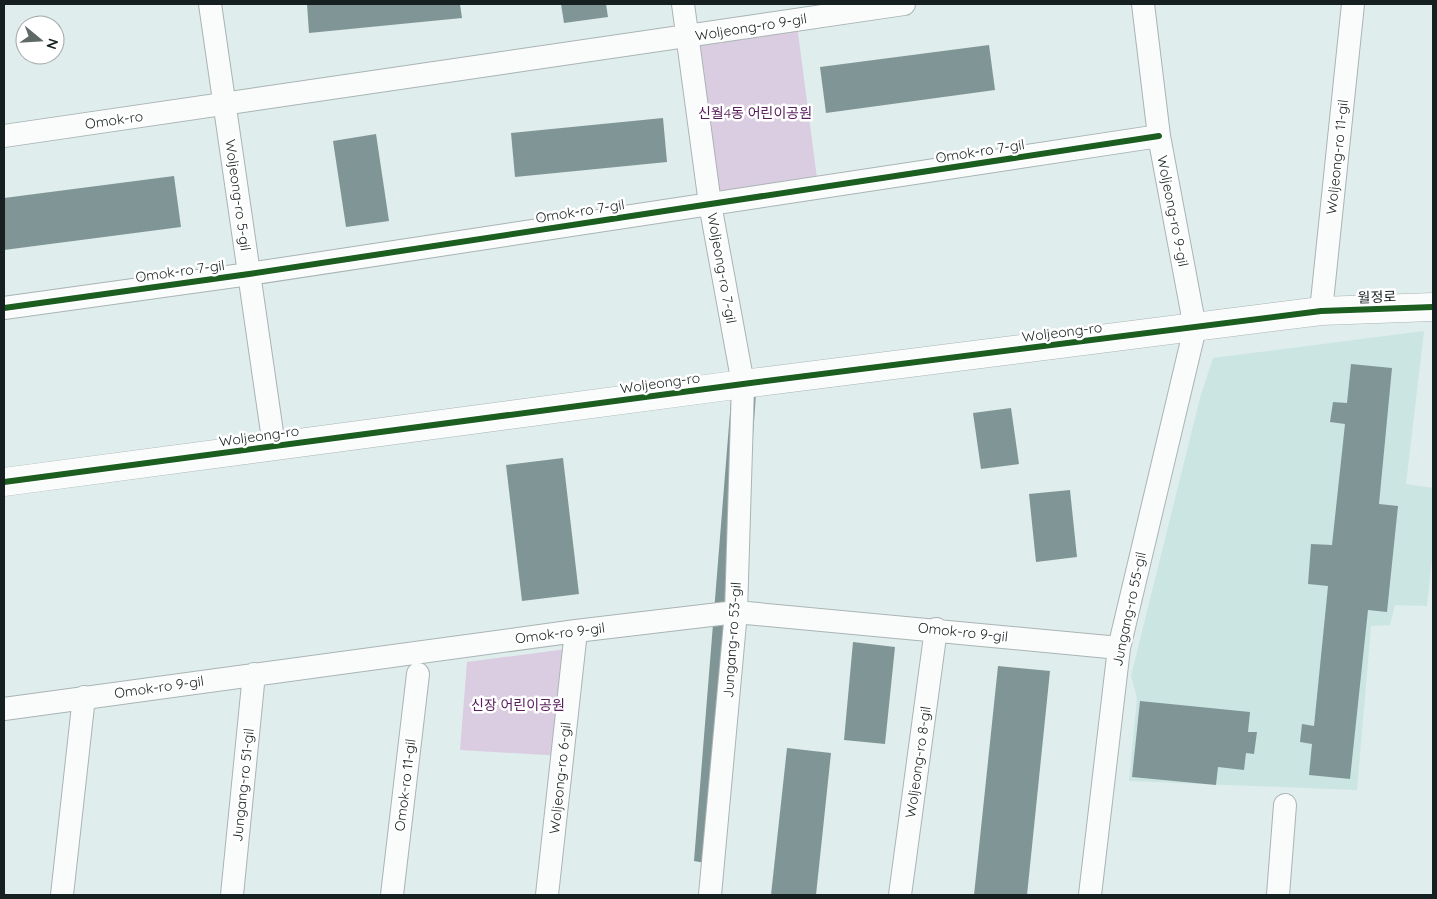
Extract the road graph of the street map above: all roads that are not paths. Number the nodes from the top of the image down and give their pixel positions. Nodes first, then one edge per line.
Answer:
1 (210, 4) edge
2 (683, 4) edge
3 (904, 4) edge
4 (1143, 4) edge
5 (1353, 4) edge
6 (687, 37) junction
7 (225, 104) junction
8 (4, 136) edge
9 (1159, 136) junction
10 (710, 204) junction
11 (249, 274) junction
12 (1433, 307) edge
13 (4, 308) edge
14 (1321, 311) junction
15 (1195, 328) junction
16 (743, 384) junction
17 (274, 446) junction
18 (4, 482) edge
19 (736, 612) junction
20 (936, 629) junction
21 (576, 631) junction
22 (1119, 648) junction
23 (254, 674) junction
24 (418, 674) dead end
25 (84, 697) junction
26 (4, 709) edge
27 (1286, 805) dead end
28 (62, 895) edge
29 (232, 895) edge
30 (392, 895) edge
31 (547, 895) edge
32 (710, 895) edge
33 (900, 895) edge
34 (1090, 895) edge
35 (1278, 895) edge

1 - 7 street, Woljeong-ro 5-gil
2 - 6 street, Woljeong-ro 7-gil
3 - 6 street, Woljeong-ro 9-gil
4 - 9 street, Woljeong-ro 9-gil
5 - 14 street, Woljeong-ro 11-gil
6 - 7 street, Woljeong-ro 9-gil
6 - 10 street, Woljeong-ro 7-gil
7 - 8 street, Omok-ro
7 - 11 street, Woljeong-ro 5-gil
9 - 10 street, Omok-ro 7-gil
9 - 15 street, Woljeong-ro 9-gil
10 - 11 street, Omok-ro 7-gil
10 - 16 street, Woljeong-ro 7-gil
11 - 13 street, Omok-ro 7-gil
11 - 17 street, Woljeong-ro 5-gil
12 - 14 street, 월정로
14 - 15 street, Woljeong-ro
15 - 16 street, Woljeong-ro
15 - 22 street, Jungang-ro 55-gil
16 - 17 street, Woljeong-ro
16 - 19 street, Jungang-ro 53-gil
17 - 18 street, Woljeong-ro
19 - 20 street, Omok-ro 9-gil
19 - 21 street, Omok-ro 9-gil
19 - 32 street, Jungang-ro 53-gil
20 - 22 street, Omok-ro 9-gil
20 - 33 street, Woljeong-ro 8-gil
21 - 23 street, Omok-ro 9-gil
21 - 31 street, Woljeong-ro 6-gil
22 - 34 street, Jungang-ro 55-gil
23 - 25 street, Omok-ro 9-gil
23 - 29 street, Jungang-ro 51-gil
24 - 30 street, Omok-ro 11-gil
25 - 26 street, Omok-ro 9-gil
25 - 28 street
27 - 35 street

